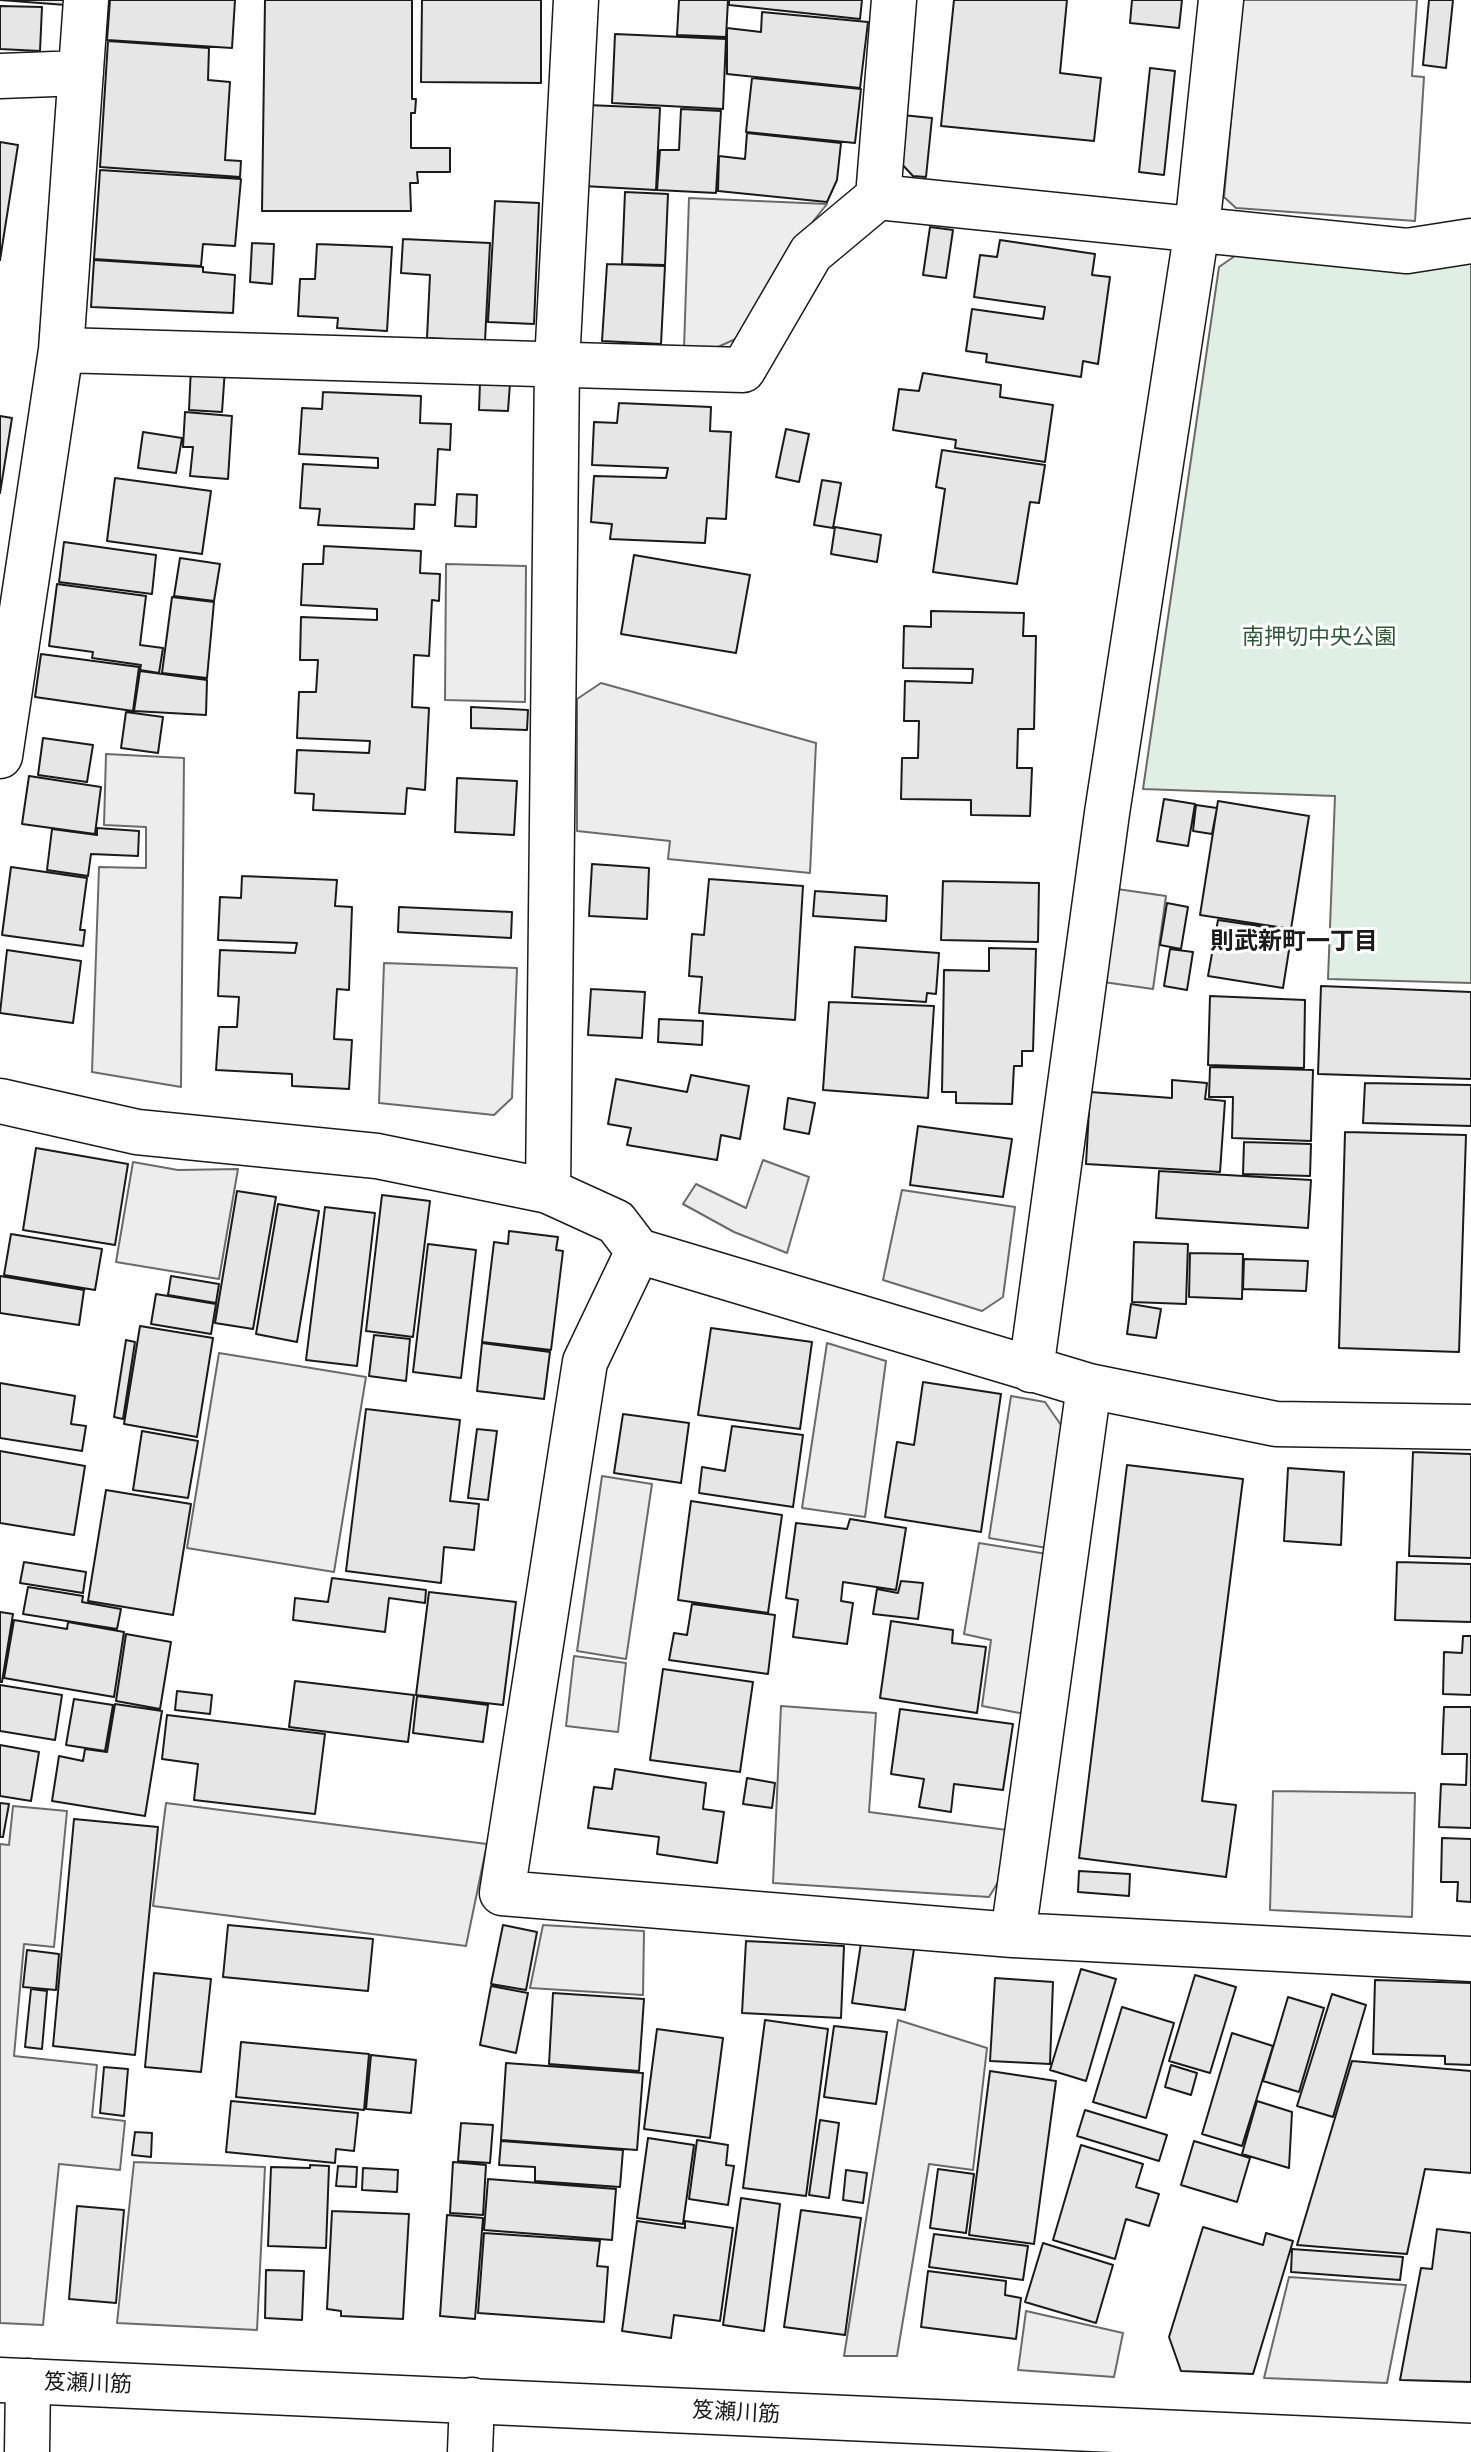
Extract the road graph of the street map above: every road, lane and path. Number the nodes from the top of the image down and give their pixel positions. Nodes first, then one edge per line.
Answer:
1 (86, 0) edge
2 (576, 0) edge
3 (894, 0) edge
4 (1221, 0) edge
5 (81, 73) junction
6 (0, 76) edge
7 (878, 197) junction
8 (1197, 229) junction
9 (1471, 241) edge
10 (61, 350) junction
11 (557, 363) junction
12 (0, 756) edge
13 (0, 1101) edge
14 (548, 1191) junction
15 (638, 1251) junction
16 (1031, 1370) junction
17 (1089, 1386) junction
18 (1471, 1427) edge
19 (1013, 1935) junction
20 (1471, 1959) edge
21 (14, 2381) edge
22 (472, 2400) junction
23 (1229, 2444) edge
24 (1471, 2446) edge
25 (27, 2452) edge
26 (470, 2452) edge

1 - 5 street
2 - 11 street
3 - 7 street
4 - 8 street
5 - 6 street
5 - 10 street
7 - 8 street
7 - 11 street
8 - 9 street
8 - 16 street
10 - 11 street
10 - 12 street
11 - 14 street
13 - 14 street
14 - 15 street
15 - 16 street
15 - 19 street
16 - 17 street
17 - 18 street
17 - 19 street
19 - 20 street
21 - 22 street, 笈瀬川筋
21 - 25 street
22 - 23 street, 笈瀬川筋
22 - 26 street
23 - 24 street, 笈瀬川筋

